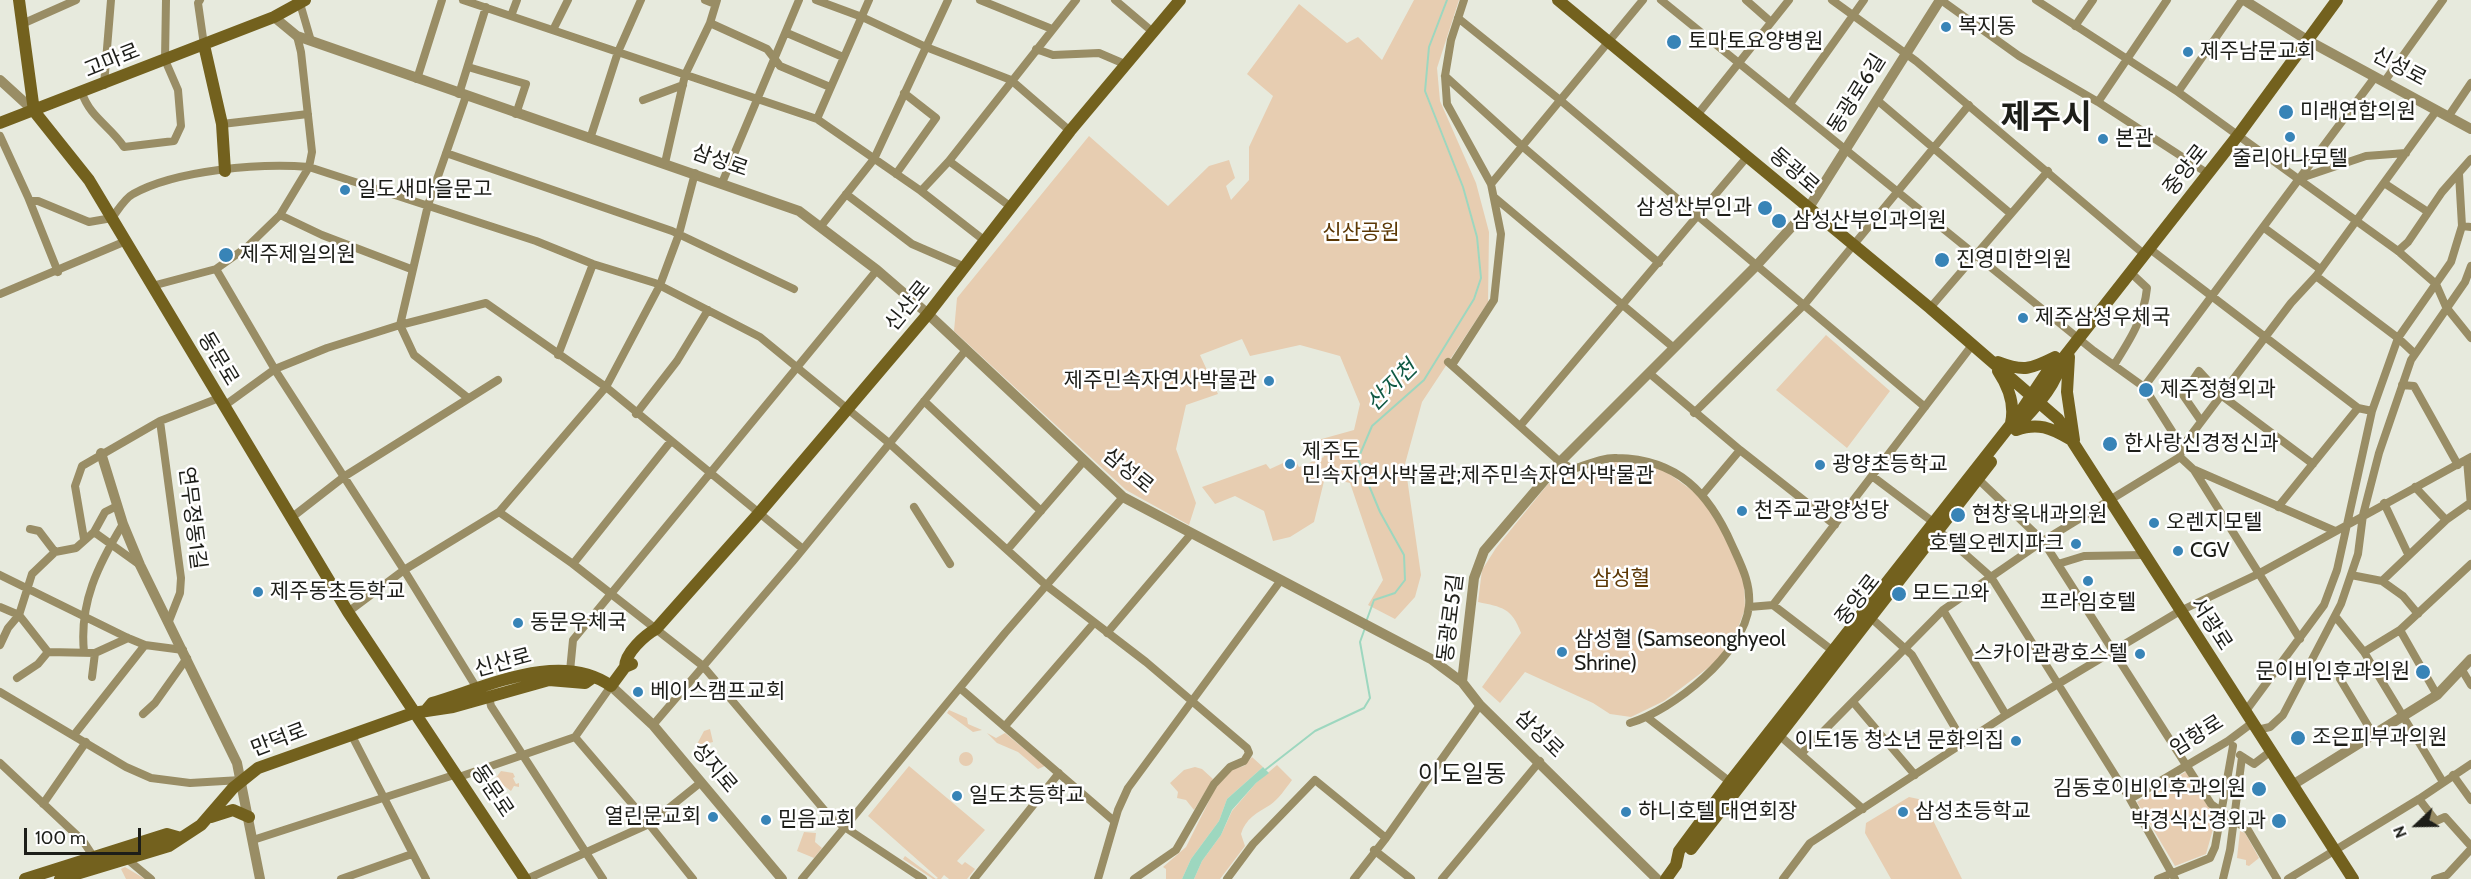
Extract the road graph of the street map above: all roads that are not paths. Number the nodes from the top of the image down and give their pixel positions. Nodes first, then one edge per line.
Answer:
1 (19, 0) edge
2 (76, 0) edge
3 (111, 0) edge
4 (166, 0) edge
5 (200, 0) edge
6 (442, 0) edge
7 (463, 0) edge
8 (517, 0) edge
9 (568, 0) edge
10 (641, 0) edge
11 (705, 0) edge
12 (799, 0) edge
13 (816, 0) edge
14 (869, 0) edge
15 (948, 0) edge
16 (980, 0) edge
17 (1076, 0) edge
18 (1115, 0) edge
19 (1180, 0) edge
20 (1464, 0) edge
21 (1558, 0) edge
22 (1643, 0) edge
23 (1661, 0) edge
24 (1746, 0) edge
25 (1789, 0) edge
26 (1832, 0) edge
27 (1864, 0) edge
28 (1940, 0) edge
29 (2036, 0) edge
30 (2093, 0) edge
31 (2167, 0) edge
32 (2243, 0) edge
33 (2337, 0) edge
34 (2443, 0) edge
35 (302, 1) edge
36 (716, 2) edge
37 (486, 7) junction
38 (511, 16) junction
39 (1852, 16) junction
40 (274, 17) junction
41 (862, 17) junction
42 (1458, 18) junction
43 (1771, 22) junction
44 (710, 23) junction
45 (22, 24) junction
46 (2075, 26) junction
47 (1052, 29) junction
48 (553, 30) junction
49 (787, 33) junction
50 (1154, 33) junction
51 (297, 36) junction
52 (2307, 40) junction
53 (311, 41) junction
54 (1608, 42) junction
55 (204, 45) junction
56 (926, 47) junction
57 (1036, 49) junction
58 (618, 52) junction
59 (1905, 54) junction
60 (843, 57) junction
61 (774, 58) junction
62 (165, 60) junction
63 (2128, 60) junction
64 (1737, 63) junction
65 (1126, 65) junction
66 (468, 67) junction
67 (685, 75) junction
68 (1445, 76) junction
69 (417, 79) junction
70 (0, 80) edge
71 (1011, 80) junction
72 (2380, 80) junction
73 (2471, 83) edge
74 (104, 85) junction
75 (683, 85) junction
76 (830, 87) junction
77 (2178, 92) junction
78 (82, 93) junction
79 (904, 93) junction
80 (463, 95) junction
81 (756, 99) junction
82 (643, 100) dead end
83 (1560, 100) junction
84 (1877, 100) junction
85 (2098, 102) junction
86 (1790, 104) junction
87 (1970, 105) junction
88 (2437, 110) junction
89 (34, 111) junction
90 (308, 114) junction
91 (516, 114) junction
92 (1698, 114) junction
93 (2448, 117) junction
94 (817, 119) junction
95 (0, 123) edge
96 (222, 124) junction
97 (2471, 129) edge
98 (1070, 131) junction
99 (2239, 134) junction
100 (0, 136) edge
101 (590, 139) junction
102 (1522, 146) junction
103 (1847, 148) junction
104 (1935, 149) junction
105 (446, 153) junction
106 (2406, 153) junction
107 (1747, 157) junction
108 (874, 159) junction
109 (2471, 159) edge
110 (949, 161) junction
111 (665, 163) junction
112 (309, 167) junction
113 (225, 171) junction
114 (2049, 171) junction
115 (695, 173) junction
116 (2207, 173) junction
117 (896, 174) junction
118 (2459, 174) junction
119 (2298, 180) junction
120 (722, 183) junction
121 (2384, 183) junction
122 (1491, 184) junction
123 (921, 191) junction
124 (1898, 192) junction
125 (846, 194) junction
126 (1493, 197) junction
127 (30, 201) junction
128 (428, 205) junction
129 (1011, 207) junction
130 (1808, 209) junction
131 (2428, 212) junction
132 (2011, 214) junction
133 (280, 215) junction
134 (1697, 217) junction
135 (112, 218) junction
136 (2356, 222) junction
137 (821, 226) junction
138 (2466, 226) edge
139 (2263, 227) junction
140 (679, 234) junction
141 (126, 241) junction
142 (985, 241) junction
143 (1852, 245) junction
144 (2398, 251) junction
145 (2147, 252) junction
146 (1976, 256) junction
147 (1659, 263) junction
148 (593, 264) junction
149 (2471, 266) edge
150 (965, 267) junction
151 (1756, 267) junction
152 (216, 269) junction
153 (411, 269) junction
154 (877, 270) junction
155 (57, 272) junction
156 (2131, 273) junction
157 (2318, 273) junction
158 (2436, 284) junction
159 (660, 285) junction
160 (152, 286) junction
161 (794, 289) dead end
162 (0, 294) edge
163 (2212, 297) junction
164 (1804, 305) junction
165 (1623, 307) junction
166 (2446, 307) junction
167 (1930, 308) junction
168 (708, 310) junction
169 (928, 314) junction
170 (400, 324) junction
171 (2080, 337) junction
172 (2264, 338) junction
173 (2398, 338) junction
174 (2471, 338) edge
175 (1973, 344) junction
176 (1674, 348) junction
177 (966, 350) junction
178 (2067, 354) junction
179 (2415, 354) junction
180 (558, 356) junction
181 (1989, 358) junction
182 (2114, 365) junction
183 (797, 368) junction
184 (274, 369) junction
185 (1649, 373) junction
186 (498, 380) dead end
187 (2402, 385) junction
188 (606, 387) junction
189 (2144, 387) junction
190 (2221, 395) junction
191 (468, 398) junction
192 (2036, 398) junction
193 (924, 400) junction
194 (222, 402) junction
195 (1924, 407) junction
196 (2358, 408) junction
197 (847, 410) junction
198 (2372, 411) junction
199 (1694, 413) junction
200 (636, 414) junction
201 (160, 421) junction
202 (2201, 421) junction
203 (1520, 426) junction
204 (2013, 427) junction
205 (671, 441) junction
206 (2074, 442) junction
207 (889, 443) junction
208 (1740, 450) junction
209 (2181, 452) junction
210 (101, 453) junction
211 (2469, 458) edge
212 (1084, 460) junction
213 (1560, 462) junction
214 (2313, 464) junction
215 (2458, 465) junction
216 (2194, 470) junction
217 (712, 473) junction
218 (345, 476) junction
219 (1872, 476) junction
220 (1978, 478) junction
221 (2415, 487) junction
222 (1703, 494) junction
223 (1123, 497) junction
224 (2109, 501) junction
225 (2470, 503) edge
226 (2384, 504) junction
227 (117, 506) junction
228 (914, 507) dead end
229 (2278, 507) junction
230 (2471, 510) edge
231 (499, 512) junction
232 (760, 512) junction
233 (1041, 512) junction
234 (2363, 515) junction
235 (291, 518) junction
236 (2446, 520) junction
237 (123, 524) junction
238 (1834, 525) junction
239 (2346, 525) junction
240 (1935, 526) junction
241 (30, 529) dead end
242 (2335, 531) junction
243 (94, 532) junction
244 (1191, 534) junction
245 (84, 539) junction
246 (2043, 541) junction
247 (111, 543) junction
248 (803, 549) junction
249 (1008, 549) junction
250 (55, 552) junction
251 (2408, 554) junction
252 (2143, 555) junction
253 (573, 564) junction
254 (950, 564) dead end
255 (2058, 564) junction
256 (2471, 564) edge
257 (140, 565) junction
258 (404, 570) junction
259 (2258, 573) junction
260 (0, 575) edge
261 (2351, 575) junction
262 (1991, 577) junction
263 (1281, 580) junction
264 (2382, 581) junction
265 (1047, 586) junction
266 (26, 588) junction
267 (611, 594) junction
268 (1773, 605) junction
269 (0, 607) edge
270 (1749, 607) junction
271 (1943, 610) junction
272 (2180, 611) junction
273 (348, 612) junction
274 (83, 614) junction
275 (2418, 614) junction
276 (19, 615) junction
277 (2335, 616) junction
278 (1870, 617) junction
279 (169, 621) junction
280 (1095, 623) junction
281 (656, 629) junction
282 (2400, 630) junction
283 (1107, 633) junction
284 (128, 638) junction
285 (2300, 639) junction
286 (0, 645) edge
287 (145, 645) junction
288 (1905, 649) junction
289 (1833, 651) junction
290 (2111, 651) junction
291 (48, 652) junction
292 (84, 652) junction
293 (2364, 652) junction
294 (95, 653) junction
295 (185, 654) junction
296 (2471, 658) edge
297 (703, 666) junction
298 (2462, 670) junction
299 (570, 671) junction
300 (92, 677) dead end
301 (17, 678) dead end
302 (592, 678) junction
303 (2340, 679) dead end
304 (1462, 682) junction
305 (2057, 684) junction
306 (2471, 685) edge
307 (611, 686) junction
308 (961, 688) junction
309 (0, 692) edge
310 (483, 693) junction
311 (2437, 696) junction
312 (1853, 702) junction
313 (1193, 703) junction
314 (1480, 705) junction
315 (453, 707) junction
316 (427, 710) junction
317 (413, 713) junction
318 (143, 714) dead end
319 (2006, 715) junction
320 (2402, 716) junction
321 (1648, 718) junction
322 (2251, 722) junction
323 (1630, 723) dead end
324 (652, 725) junction
325 (1005, 726) junction
326 (422, 727) junction
327 (351, 734) junction
328 (2373, 734) junction
329 (74, 735) junction
330 (1779, 735) junction
331 (575, 737) junction
332 (436, 741) junction
333 (86, 742) junction
334 (1964, 742) junction
335 (2230, 744) junction
336 (2271, 751) junction
337 (1802, 753) junction
338 (523, 755) junction
339 (2242, 757) junction
340 (1540, 761) junction
341 (0, 763) edge
342 (2471, 764) edge
343 (2188, 765) junction
344 (1059, 773) junction
345 (1915, 775) junction
346 (2453, 775) junction
347 (455, 776) junction
348 (242, 780) junction
349 (1730, 782) junction
350 (2443, 782) junction
351 (700, 783) junction
352 (2294, 784) junction
353 (382, 797) junction
354 (2419, 799) junction
355 (2130, 800) junction
356 (2471, 800) edge
357 (43, 804) junction
358 (1863, 809) junction
359 (2221, 811) junction
360 (249, 817) junction
361 (1114, 820) junction
362 (2234, 820) junction
363 (205, 821) junction
364 (649, 824) junction
365 (845, 828) junction
366 (181, 838) junction
367 (1386, 838) junction
368 (253, 840) junction
369 (2471, 848) edge
370 (1374, 850) junction
371 (2230, 850) junction
372 (2335, 850) junction
373 (586, 852) junction
374 (412, 854) junction
375 (93, 856) junction
376 (1679, 858) junction
377 (2210, 858) junction
378 (127, 859) junction
379 (2174, 876) edge
380 (975, 878) edge
381 (25, 879) edge
382 (60, 879) edge
383 (151, 879) edge
384 (260, 879) edge
385 (341, 879) edge
386 (426, 879) edge
387 (517, 879) edge
388 (526, 879) edge
389 (603, 879) edge
390 (693, 879) edge
391 (782, 879) edge
392 (802, 879) edge
393 (923, 879) edge
394 (986, 879) edge
395 (1098, 879) edge
396 (1134, 879) edge
397 (1227, 879) edge
398 (1354, 879) edge
399 (1411, 879) edge
400 (1442, 879) edge
401 (1657, 879) edge
402 (1666, 879) edge
403 (1783, 879) edge
404 (2158, 879) edge
405 (2223, 879) edge
406 (2277, 879) edge
407 (2288, 879) edge
408 (2353, 879) edge
409 (2434, 879) edge

1 - 45 main road
2 - 45 street
3 - 74 street
4 - 62 street
5 - 55 street
6 - 69 street
7 - 37 street
8 - 38 street
9 - 48 street
10 - 58 street
11 - 36 street
12 - 49 street
13 - 41 street
14 - 41 street
15 - 56 street
16 - 47 street
17 - 47 street
18 - 50 street
19 - 50 main road, 신산로
20 - 42 street
21 - 54 main road, 동광로
22 - 54 street
23 - 64 street
24 - 43 street
25 - 43 street
26 - 39 street
27 - 39 street
28 - 59 street, 동광로6길
28 - 85 street
29 - 46 street
30 - 46 street
31 - 63 street
32 - 52 street, 신성로
32 - 77 street
33 - 52 main road, 중앙로
34 - 72 street
35 - 40 main road, 고마로
35 - 53 street
36 - 44 street
37 - 38 street
37 - 66 street
38 - 48 street
39 - 59 street
39 - 86 street
40 - 51 street, 삼성로
40 - 55 main road, 고마로
41 - 56 street
41 - 60 street
42 - 68 street
42 - 83 street
43 - 64 street
44 - 61 street
44 - 67 street
45 - 89 main road
46 - 63 street
47 - 57 street
48 - 58 street
49 - 60 street
49 - 61 street
50 - 65 main road, 신산로
51 - 53 street, 삼성로
51 - 90 street
52 - 72 street, 신성로
52 - 99 main road, 중앙로
53 - 69 street, 삼성로
54 - 83 street
54 - 92 main road, 동광로
55 - 62 main road, 고마로
55 - 96 main road
56 - 71 street
56 - 79 street
57 - 65 street
57 - 71 street
58 - 67 street
58 - 101 street
59 - 84 street, 동광로6길
59 - 87 street
60 - 76 street
61 - 76 street
61 - 81 street
62 - 74 main road, 고마로
62 - 78 street
63 - 77 street
63 - 85 street
64 - 86 street
64 - 92 street
65 - 98 main road, 신산로
66 - 80 street
66 - 91 street
67 - 75 street
67 - 81 street
68 - 102 street
68 - 122 street
69 - 80 street, 삼성로
70 - 89 street
71 - 98 street
71 - 110 street
72 - 88 street, 신성로
72 - 119 street
73 - 93 street
74 - 78 main road, 고마로
75 - 82 street
75 - 111 street
76 - 94 street
77 - 99 street
78 - 89 main road, 고마로
79 - 108 street
79 - 117 street
80 - 91 street, 삼성로
80 - 105 street
81 - 94 street
81 - 120 street
83 - 102 street
83 - 134 street
84 - 103 street, 동광로6길
84 - 104 street
85 - 116 street
86 - 103 street
87 - 104 street
87 - 114 street
88 - 93 street, 신성로
88 - 106 street
89 - 95 main road
89 - 135 main road, 동문로
90 - 96 street
90 - 112 street
91 - 101 street, 삼성로
92 - 107 main road, 동광로
93 - 97 street, 신성로
94 - 108 street
96 - 113 main road
98 - 129 main road, 신산로
99 - 116 main road, 중앙로
99 - 119 street
100 - 127 street
101 - 111 street, 삼성로
102 - 122 street
102 - 147 street
103 - 124 street
103 - 130 street, 동광로6길
104 - 124 street
104 - 132 street
105 - 128 street
105 - 140 street
106 - 119 street
106 - 121 street
107 - 130 main road, 동광로
107 - 134 street
108 - 117 street
108 - 125 street
109 - 118 street
110 - 123 street
110 - 129 street
111 - 115 street, 삼성로
112 - 113 street
112 - 128 street
112 - 133 street
113 - 135 street
114 - 132 street
114 - 145 street
115 - 120 street, 삼성로
115 - 140 street
116 - 145 main road, 중앙로
117 - 123 street
118 - 131 street
118 - 138 street
119 - 136 street
119 - 139 street
120 - 137 street, 삼성로
121 - 131 street
121 - 136 street
122 - 126 street
123 - 142 street
124 - 143 street
124 - 146 street
125 - 137 street
125 - 150 street
126 - 165 street
126 - 203 street
127 - 135 street
127 - 155 street
128 - 148 street
128 - 153 street
129 - 142 main road, 신산로
130 - 143 main road, 동광로
130 - 151 street, 동광로5길
131 - 144 street
132 - 146 street
133 - 152 street
133 - 153 street
134 - 147 street
134 - 151 street
135 - 141 main road, 동문로
136 - 144 street
136 - 157 street
137 - 154 street, 삼성로
138 - 158 street
139 - 157 street
139 - 163 street
140 - 159 street
140 - 161 street
141 - 155 street
141 - 160 main road, 동문로
142 - 150 main road, 신산로
143 - 164 street
143 - 167 main road, 동광로
144 - 158 street
145 - 156 main road, 중앙로
145 - 163 street
146 - 167 street
146 - 171 street
147 - 165 street
148 - 159 street
148 - 180 street
149 - 166 street
150 - 169 main road, 신산로
151 - 164 street
151 - 176 street, 동광로5길
152 - 160 street
152 - 184 street
153 - 170 street
154 - 169 street, 삼성로
154 - 183 street
155 - 162 street
156 - 171 main road, 중앙로
156 - 182 street
157 - 172 street
157 - 173 street
158 - 166 street
158 - 173 street
159 - 168 street
159 - 188 street
160 - 194 main road, 동문로
163 - 172 street
163 - 189 street
164 - 195 street
164 - 199 street
165 - 176 street
165 - 203 street
166 - 174 street
166 - 179 street
167 - 175 main road, 동광로
168 - 183 street
168 - 200 street
169 - 177 street, 삼성로
169 - 197 main road, 신산로
170 - 180 street
170 - 184 street
170 - 191 street
171 - 178 main road, 중앙로
171 - 182 street
172 - 190 street
172 - 196 street
173 - 179 street
173 - 198 street
175 - 181 main road, 동광로
175 - 195 street
176 - 185 street, 동광로5길
177 - 193 street
177 - 212 street, 삼성로
178 - 181 main road
178 - 192 main road, 중앙로
178 - 206 main road
179 - 187 street
180 - 188 street
181 - 192 main road, 동광로
181 - 204 main road
182 - 189 street
183 - 197 street
183 - 217 street
184 - 194 street
184 - 218 street
185 - 199 street
185 - 213 street, 동광로5길
186 - 191 street
187 - 215 street
187 - 234 street
188 - 200 street
188 - 231 street
189 - 209 street
190 - 202 street
190 - 202 street
190 - 214 street
191 - 218 street
192 - 204 main road, 중앙로
192 - 206 main road, 서광로
193 - 207 street
193 - 233 street
194 - 201 street
194 - 235 main road, 동문로
195 - 219 street
196 - 198 street
196 - 214 street
197 - 207 street
197 - 232 main road, 신산로
198 - 239 street
199 - 208 street
200 - 205 street
201 - 210 street
201 - 279 street, 연무정동1길
202 - 209 street
203 - 213 street
204 - 206 main road
204 - 220 main road, 중앙로
204 - 240 main road, 중앙로
205 - 217 street
205 - 253 street
206 - 224 main road, 서광로
207 - 248 street
207 - 249 street
208 - 222 street
208 - 238 street
209 - 216 street
209 - 224 street
210 - 227 street
210 - 245 street
211 - 215 street
211 - 225 street
212 - 223 street, 삼성로
212 - 233 street, 삼성로
213 - 222 street
213 - 304 street, 동광로5길
214 - 229 street
215 - 221 street
216 - 229 street
216 - 259 street
217 - 232 street
217 - 267 street
218 - 235 street
218 - 258 street
219 - 238 street
219 - 240 street
220 - 240 main road, 중앙로
220 - 246 street
221 - 226 street
221 - 236 street
222 - 270 street
223 - 244 street, 삼성로
223 - 265 street
224 - 246 street
224 - 252 main road, 서광로
225 - 230 street
225 - 236 street
226 - 234 street
226 - 251 street
227 - 237 street
227 - 243 street
228 - 254 street
229 - 242 street
231 - 253 street
231 - 258 street
232 - 248 street
232 - 281 main road, 신산로
233 - 249 street, 삼성로
234 - 239 street
234 - 261 street
235 - 273 main road, 동문로
236 - 251 street
237 - 247 street
237 - 257 street
238 - 268 street
239 - 242 street
239 - 285 street
240 - 262 street
240 - 278 main road, 중앙로
240 - 289 main road, 중앙로
241 - 250 street
242 - 259 street
243 - 245 street
243 - 247 street
244 - 263 street, 삼성로
244 - 283 street
245 - 250 street
246 - 255 street
246 - 262 street
247 - 257 street
247 - 274 street
248 - 297 street
249 - 265 street
250 - 266 street
251 - 264 street
252 - 255 street
252 - 272 main road, 서광로
253 - 267 street
255 - 290 street
256 - 275 street
257 - 279 street
258 - 273 street
258 - 310 street
259 - 272 street
259 - 285 street
260 - 266 street
261 - 264 street
261 - 277 street
262 - 271 street
262 - 305 street
263 - 304 street, 삼성로
263 - 313 street
264 - 275 street
265 - 280 street
265 - 308 street
266 - 274 street
266 - 276 street
267 - 281 street
267 - 299 street
268 - 270 street
268 - 289 street
269 - 276 street
270 - 321 street
271 - 288 street
271 - 319 street
272 - 290 street
272 - 322 main road, 서광로
273 - 317 main road, 동문로
274 - 284 street
274 - 292 street
275 - 282 street
276 - 286 street
276 - 291 street
277 - 293 street
277 - 322 street
278 - 288 street
278 - 330 main road, 중앙로
279 - 295 street
280 - 283 street
280 - 325 street
281 - 297 street
281 - 307 main road, 신산로
282 - 293 street
282 - 311 street
283 - 313 street
284 - 287 street
284 - 294 street
285 - 322 street
287 - 295 street
287 - 329 street
288 - 312 street
288 - 334 street
289 - 349 main road, 중앙로
290 - 305 street
290 - 343 street
291 - 292 street
291 - 301 street
292 - 294 street
293 - 320 street
294 - 300 street
295 - 318 street
295 - 348 street
296 - 298 street
297 - 324 street
297 - 365 street
298 - 306 street
298 - 311 street
299 - 302 main road, 신산로
299 - 310 main road, 신산로
302 - 307 main road, 신산로
302 - 310 main road, 신산로
303 - 328 street
304 - 314 street, 삼성로
305 - 319 street
305 - 355 street
307 - 324 street, 성지로
307 - 331 street
308 - 325 street
308 - 365 street
309 - 329 street
310 - 315 main road, 신산로
310 - 316 main road, 신산로
310 - 338 street
311 - 320 street
312 - 337 street
312 - 345 street
313 - 361 street
313 - 396 street
314 - 340 street, 삼성로
314 - 367 street
315 - 316 main road, 신산로
315 - 332 main road
316 - 317 main road, 신산로
317 - 326 main road, 동문로
317 - 327 main road, 만덕로
319 - 334 street
320 - 328 street
320 - 350 street
321 - 323 street
321 - 349 street
322 - 335 street, 임항로
322 - 336 main road, 서광로
324 - 351 street, 성지로
325 - 344 street
326 - 332 main road, 동문로
326 - 347 main road, 동문로
327 - 348 main road, 만덕로
327 - 353 street
328 - 352 street
329 - 333 street
330 - 337 street
330 - 376 main road, 중앙로
331 - 338 street
331 - 364 street
332 - 347 main road, 동문로
333 - 348 street
333 - 357 street
334 - 345 street
335 - 339 street
335 - 343 street, 임항로
335 - 359 street
336 - 339 street
336 - 352 main road, 서광로
337 - 358 street
338 - 347 street
338 - 373 street
339 - 362 street
340 - 400 street
340 - 401 street, 삼성로
341 - 357 street
342 - 346 street
343 - 355 street, 임항로
343 - 359 street
344 - 361 street
344 - 380 street
345 - 358 street
346 - 350 street
346 - 356 street
347 - 353 street
347 - 387 main road, 동문로
347 - 388 main road, 동문로
348 - 360 street
348 - 363 main road, 만덕로
349 - 376 main road, 중앙로
350 - 354 street
351 - 364 street
351 - 391 street, 성지로
352 - 372 main road, 서광로
353 - 368 street
353 - 374 street
354 - 369 street
354 - 372 street
355 - 379 street
357 - 375 street
358 - 403 street
359 - 362 street
359 - 377 street
360 - 363 main road
360 - 368 street
361 - 395 street
362 - 371 street
362 - 406 street
363 - 366 main road, 만덕로
364 - 373 street
364 - 390 street
365 - 392 street
365 - 393 street
366 - 375 main road
366 - 378 main road, 만덕로
367 - 370 street
367 - 397 street
368 - 384 street
369 - 409 street
370 - 398 street
370 - 399 street
371 - 377 street
371 - 405 street
372 - 407 street
372 - 408 main road, 서광로
373 - 388 street
373 - 389 street
374 - 385 street
374 - 386 street
375 - 381 main road
376 - 402 main road, 중앙로
377 - 379 street
378 - 382 main road, 만덕로
378 - 383 street
379 - 404 street
380 - 394 street

